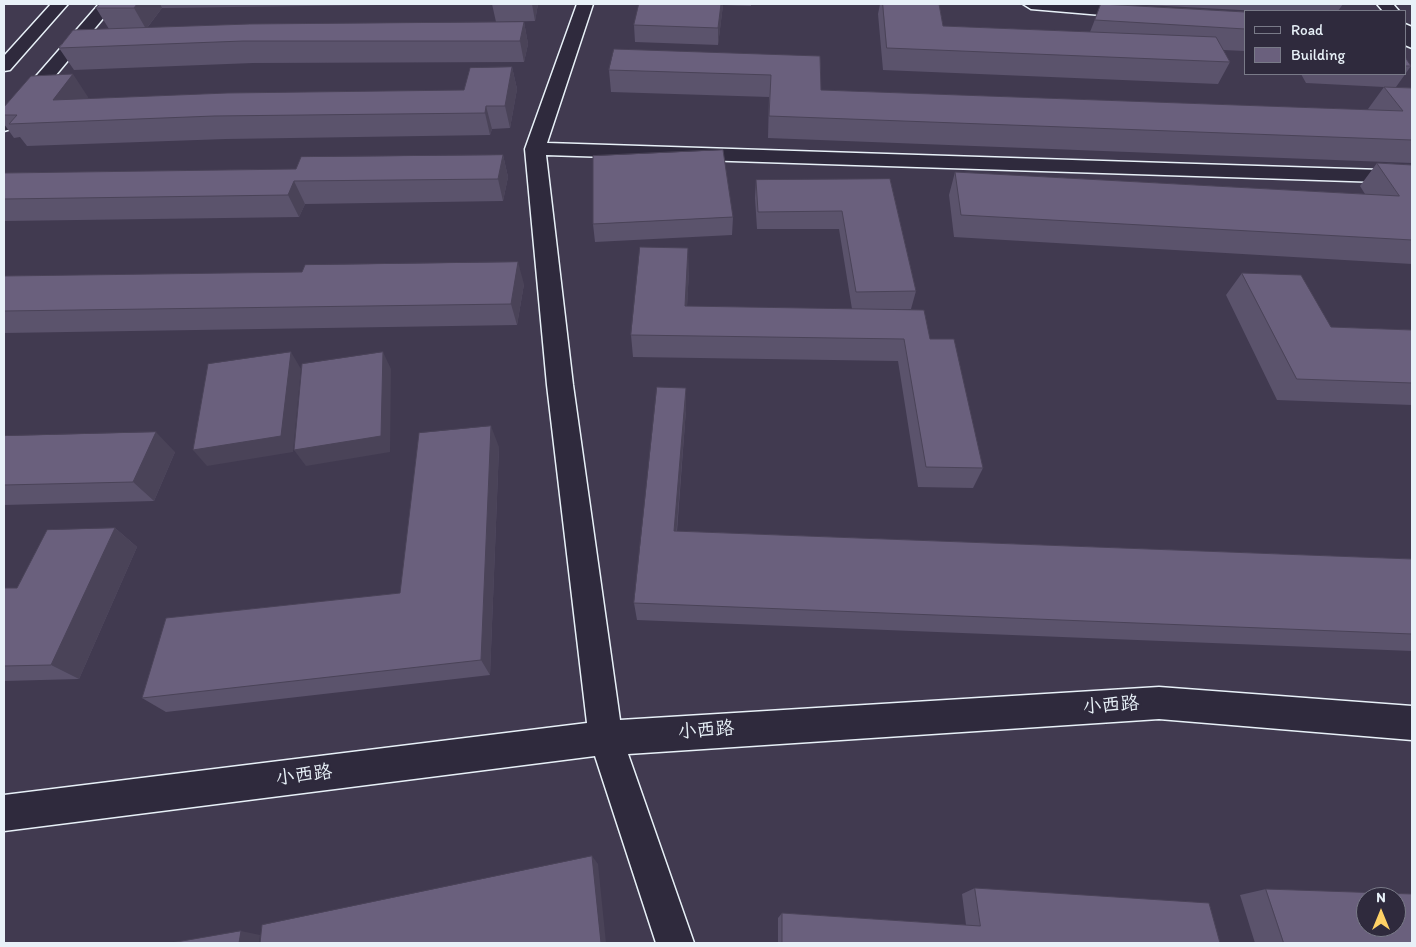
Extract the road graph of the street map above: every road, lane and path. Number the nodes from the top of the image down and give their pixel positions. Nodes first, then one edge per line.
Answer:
1 (60, 4) edge
2 (106, 4) edge
3 (585, 4) edge
4 (1031, 4) edge
5 (1157, 14) edge
6 (4, 66) edge
7 (4, 125) edge
8 (535, 149) junction
9 (1412, 177) edge
10 (1412, 723) edge
11 (606, 738) junction
12 (4, 814) edge
13 (675, 943) edge

1 - 6 street
2 - 7 street
3 - 8 street
4 - 5 street
8 - 9 street
8 - 11 street
10 - 11 street, 小西路
11 - 12 street, 小西路
11 - 13 street

